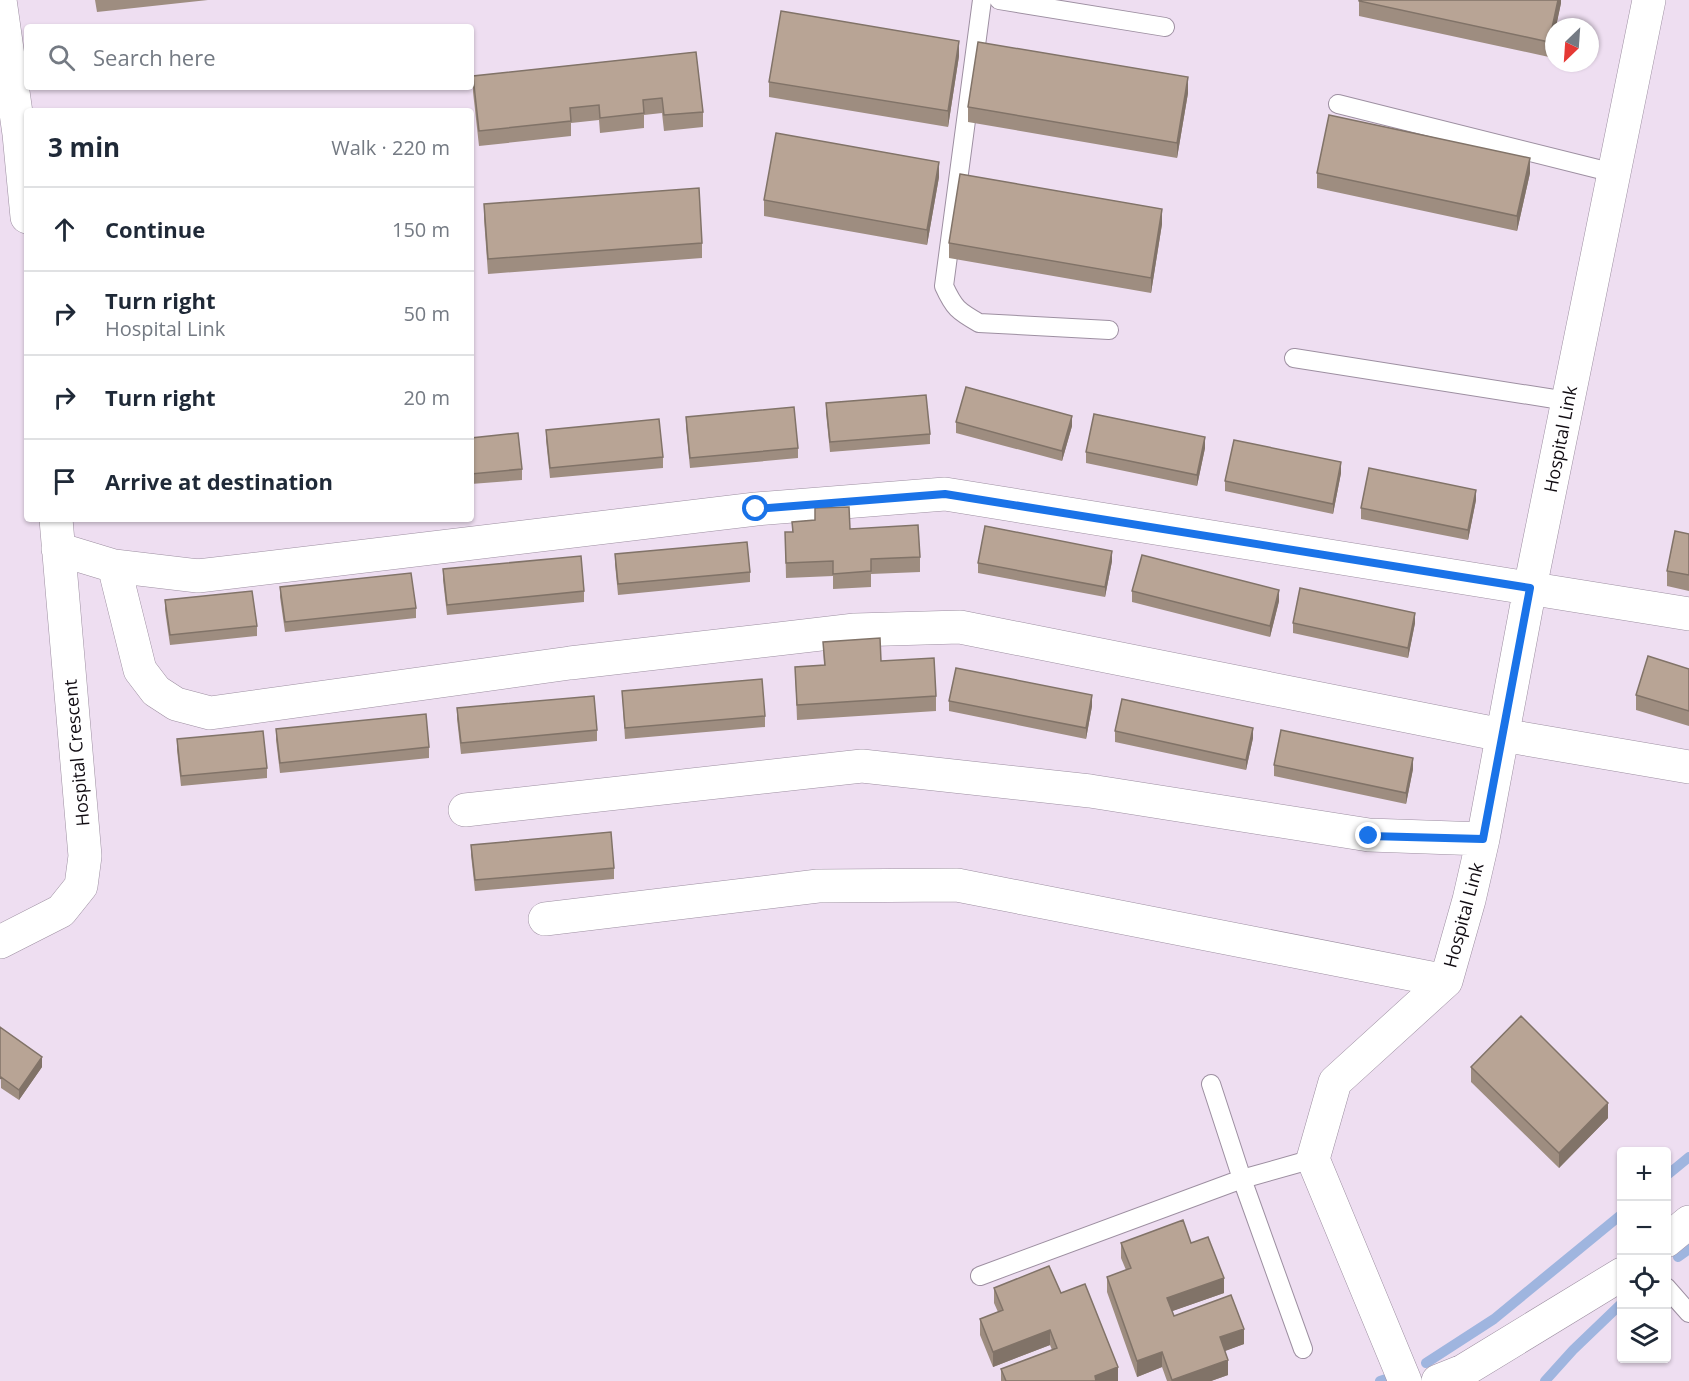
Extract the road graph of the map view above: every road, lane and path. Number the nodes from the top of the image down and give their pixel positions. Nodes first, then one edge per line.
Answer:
1 (0, 0) edge
2 (982, 0) edge
3 (999, 0) edge
4 (1649, 0) edge
5 (1165, 27) dead end
6 (1338, 104) dead end
7 (1614, 173) junction
8 (24, 187) edge
9 (1109, 330) dead end
10 (1294, 358) dead end
11 (1567, 401) junction
12 (57, 534) edge
13 (114, 566) junction
14 (1530, 588) junction
15 (1689, 614) edge
16 (1502, 735) junction
17 (1689, 767) edge
18 (465, 810) dead end
19 (1483, 839) junction
20 (545, 919) dead end
21 (0, 942) edge
22 (1446, 981) junction
23 (1211, 1084) dead end
24 (1313, 1160) junction
25 (1242, 1179) junction
26 (1689, 1222) edge
27 (1671, 1236) edge
28 (980, 1276) dead end
29 (1617, 1277) edge
30 (1671, 1293) edge
31 (1689, 1313) edge
32 (1304, 1349) dead end
33 (1405, 1381) edge
34 (1438, 1381) edge

1 - 8 street
2 - 9 lane
3 - 5 lane
4 - 7 street, Hospital Link
6 - 7 lane
7 - 11 street, Hospital Link
10 - 11 lane
11 - 14 street, Hospital Link
12 - 13 street
12 - 21 street, Hospital Crescent
13 - 14 street
13 - 16 street
14 - 15 street
14 - 16 street, Hospital Link
16 - 17 street
16 - 19 street, Hospital Link
18 - 19 street
19 - 22 street, Hospital Link
20 - 22 street
22 - 24 street, Hospital Link
23 - 25 lane
24 - 25 lane
24 - 33 street
25 - 28 lane
25 - 32 lane
26 - 27 street
29 - 34 street
30 - 31 lane

